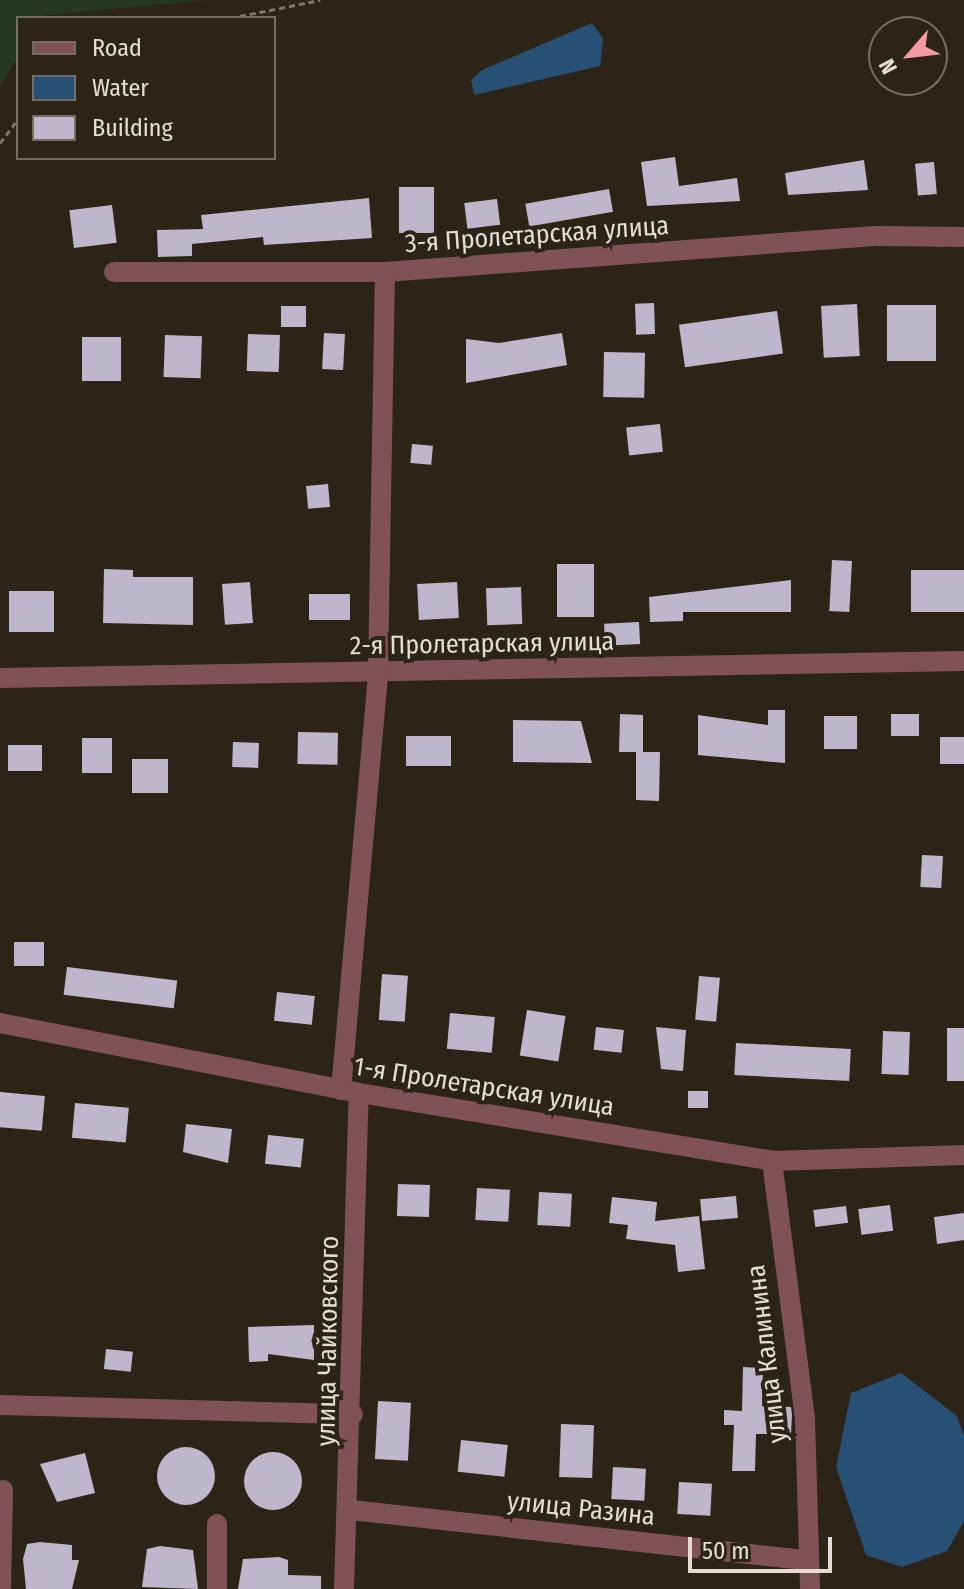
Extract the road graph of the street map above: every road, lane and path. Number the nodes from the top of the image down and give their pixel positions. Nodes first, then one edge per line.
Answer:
1 (320, 0) edge
2 (240, 16) edge
3 (16, 122) edge
4 (0, 143) edge
5 (964, 237) edge
6 (114, 272) dead end
7 (385, 272) junction
8 (964, 661) edge
9 (378, 672) junction
10 (0, 678) edge
11 (0, 1023) edge
12 (350, 1092) junction
13 (964, 1155) edge
14 (772, 1161) junction
15 (0, 1405) edge
16 (353, 1414) junction
17 (3, 1490) dead end
18 (351, 1510) junction
19 (217, 1524) dead end
20 (806, 1560) junction
21 (1, 1589) edge
22 (217, 1589) edge
23 (344, 1589) edge
24 (810, 1589) edge

1 - 2 path
3 - 4 path
5 - 7 street, 3-я Пролетарская улица
6 - 7 street, 3-я Пролетарская улица
7 - 9 street, улица Чайковского
8 - 9 street, 2-я Пролетарская улица
9 - 10 street, 2-я Пролетарская улица
9 - 12 street, улица Чайковского
11 - 12 street, 1-я Пролетарская улица
12 - 14 street, 1-я Пролетарская улица
12 - 16 street, улица Чайковского
13 - 14 street, 1-я Пролетарская улица
14 - 20 street, улица Калинина
15 - 16 street
16 - 18 street, улица Чайковского
17 - 21 street
18 - 20 street, улица Разина
18 - 23 street, улица Чайковского
19 - 22 street
20 - 24 street, улица Калинина

